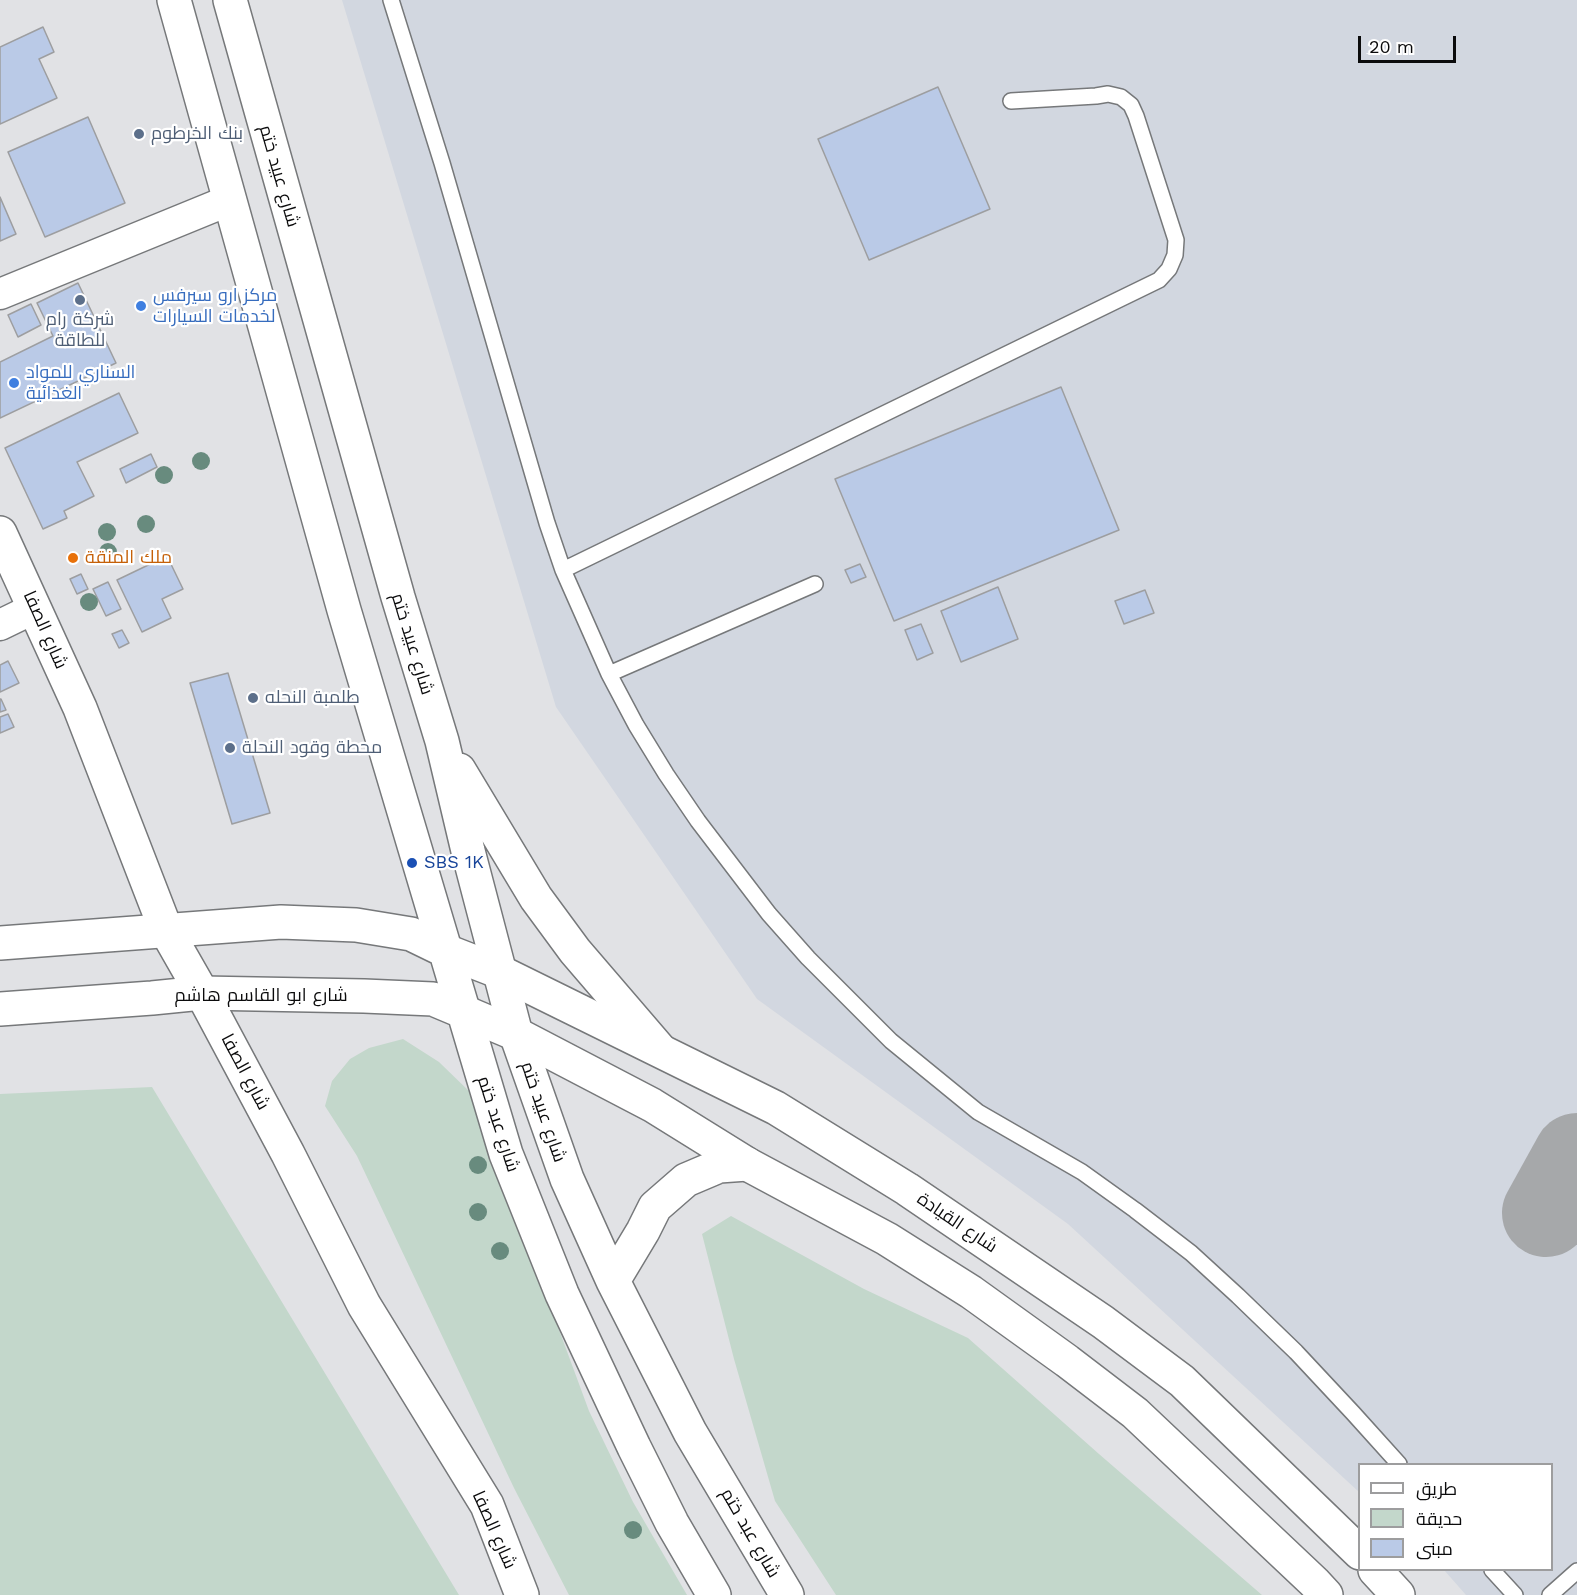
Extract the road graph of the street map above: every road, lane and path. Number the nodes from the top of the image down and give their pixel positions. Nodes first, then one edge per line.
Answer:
1 (174, 0) edge
2 (230, 0) edge
3 (391, 0) edge
4 (1011, 101) dead end
5 (230, 200) junction
6 (0, 294) edge
7 (3, 547) edge
8 (563, 570) junction
9 (815, 584) dead end
10 (35, 608) junction
11 (0, 626) edge
12 (609, 674) junction
13 (442, 741) junction
14 (166, 930) junction
15 (0, 943) edge
16 (446, 951) junction
17 (500, 972) junction
18 (202, 993) junction
19 (0, 1010) edge
20 (464, 1011) junction
21 (516, 1034) junction
22 (660, 1050) junction
23 (747, 1164) junction
24 (613, 1281) junction
25 (1398, 1463) edge
26 (1358, 1552) edge
27 (1377, 1571) edge
28 (1494, 1571) edge
29 (1577, 1571) edge
30 (522, 1595) edge
31 (714, 1595) edge
32 (787, 1595) edge
33 (1326, 1595) edge
34 (1398, 1595) edge
35 (1515, 1595) edge
36 (1550, 1595) edge

1 - 5 main road
2 - 13 main road, شارع عبيد ختم
3 - 8 lane
4 - 8 lane
5 - 6 street
5 - 16 main road, شارع عبد ختم
7 - 10 main road, شارع الصفا
8 - 12 lane
9 - 12 lane
10 - 11 street
10 - 14 main road, شارع الصفا
12 - 25 lane
13 - 17 main road, شارع عبيد ختم
13 - 22 main road
14 - 15 main road
14 - 16 main road
14 - 18 main road, شارع الصفا
16 - 17 main road
16 - 20 main road, شارع عبد ختم
17 - 21 main road, شارع عبيد ختم
17 - 22 main road, شارع القيادة
18 - 19 main road, شارع ابو القاسم هاشم
18 - 20 main road, شارع ابو القاسم هاشم
18 - 30 main road, شارع الصفا
20 - 21 main road, شارع ابو القاسم هاشم
20 - 31 main road, شارع عبد ختم
21 - 23 main road
21 - 24 main road, شارع عبيد ختم
22 - 26 main road, شارع القيادة
23 - 24 main road
23 - 33 main road
24 - 32 main road, شارع عبد ختم
27 - 34 main road
28 - 35 lane
29 - 36 lane

